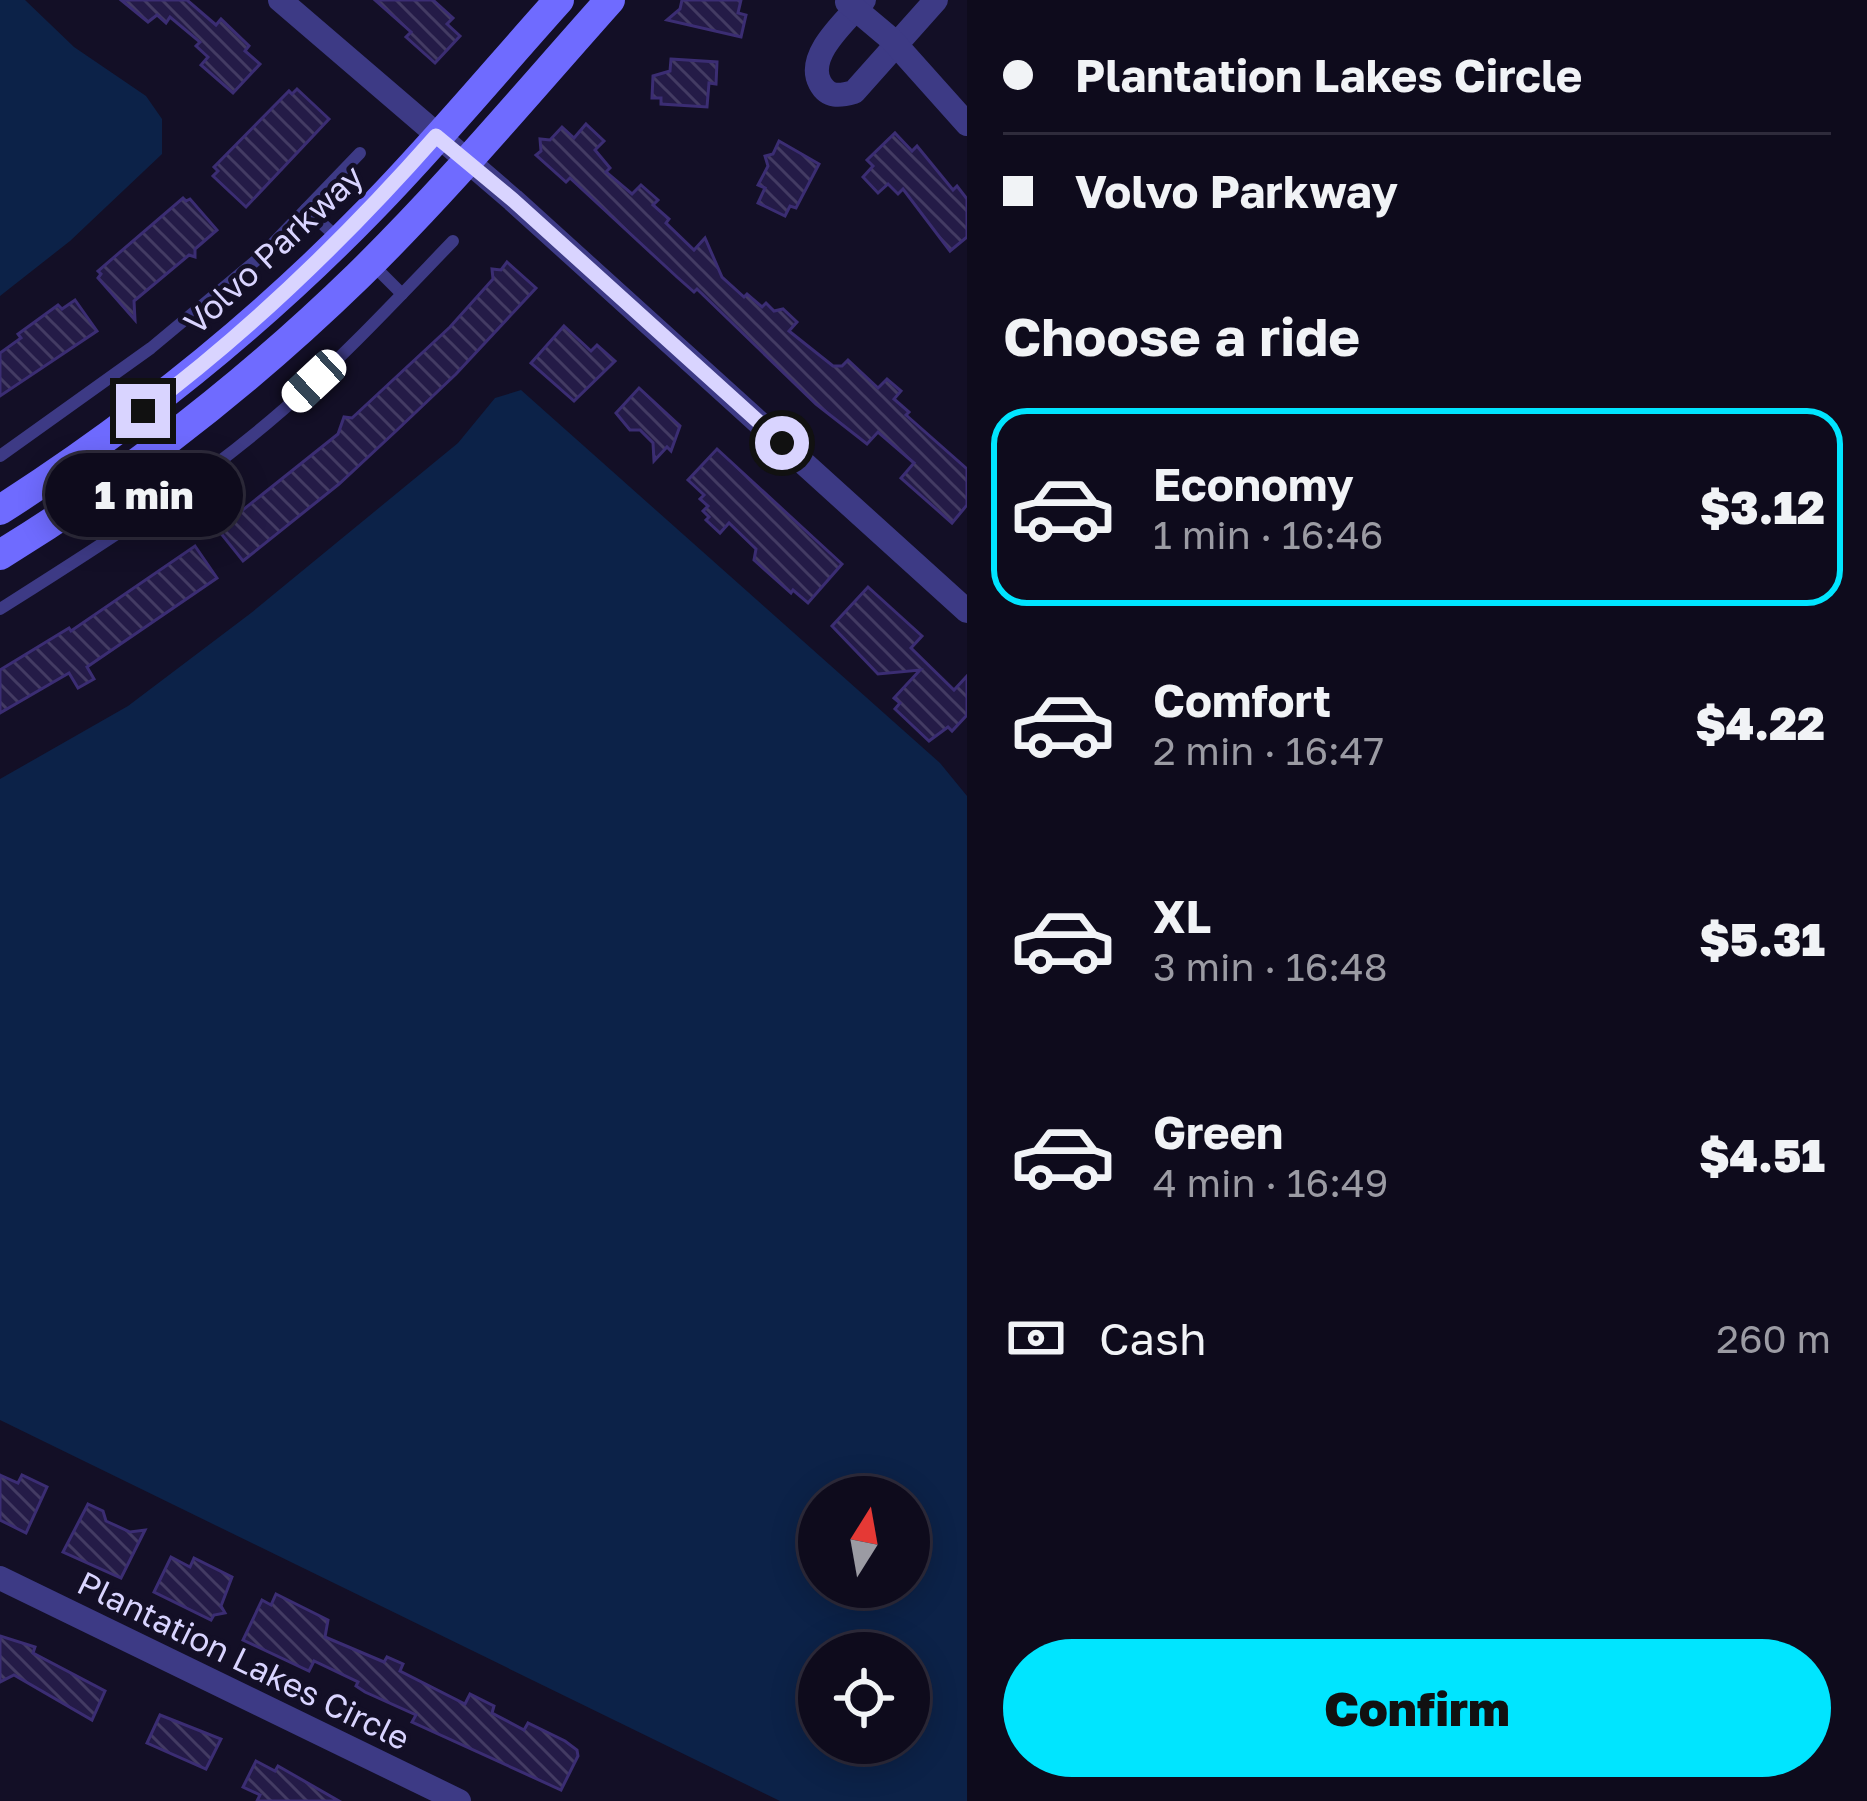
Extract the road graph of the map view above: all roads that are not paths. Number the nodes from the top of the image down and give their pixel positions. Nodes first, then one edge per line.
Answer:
1 (280, 0) edge
2 (559, 0) edge
3 (610, 0) edge
4 (936, 0) edge
5 (855, 3) edge
6 (897, 46) junction
7 (967, 124) edge
8 (436, 136) junction
9 (360, 153) dead end
10 (466, 160) junction
11 (306, 209) junction
12 (340, 240) junction
13 (453, 241) dead end
14 (371, 262) junction
15 (402, 294) junction
16 (0, 456) edge
17 (0, 510) edge
18 (0, 555) edge
19 (0, 609) edge
20 (967, 611) edge
21 (0, 1578) edge
22 (459, 1801) edge

1 - 8 street
2 - 8 main road, Volvo Parkway
3 - 10 main road
4 - 6 street
5 - 6 street
5 - 6 street
6 - 7 street
8 - 10 street
8 - 12 main road, Volvo Parkway
9 - 11 lane
10 - 14 main road
10 - 20 street
11 - 12 lane
11 - 16 lane
12 - 17 main road, Volvo Parkway
13 - 15 lane
14 - 15 lane
14 - 18 main road
15 - 19 lane
21 - 22 street, Plantation Lakes Circle

